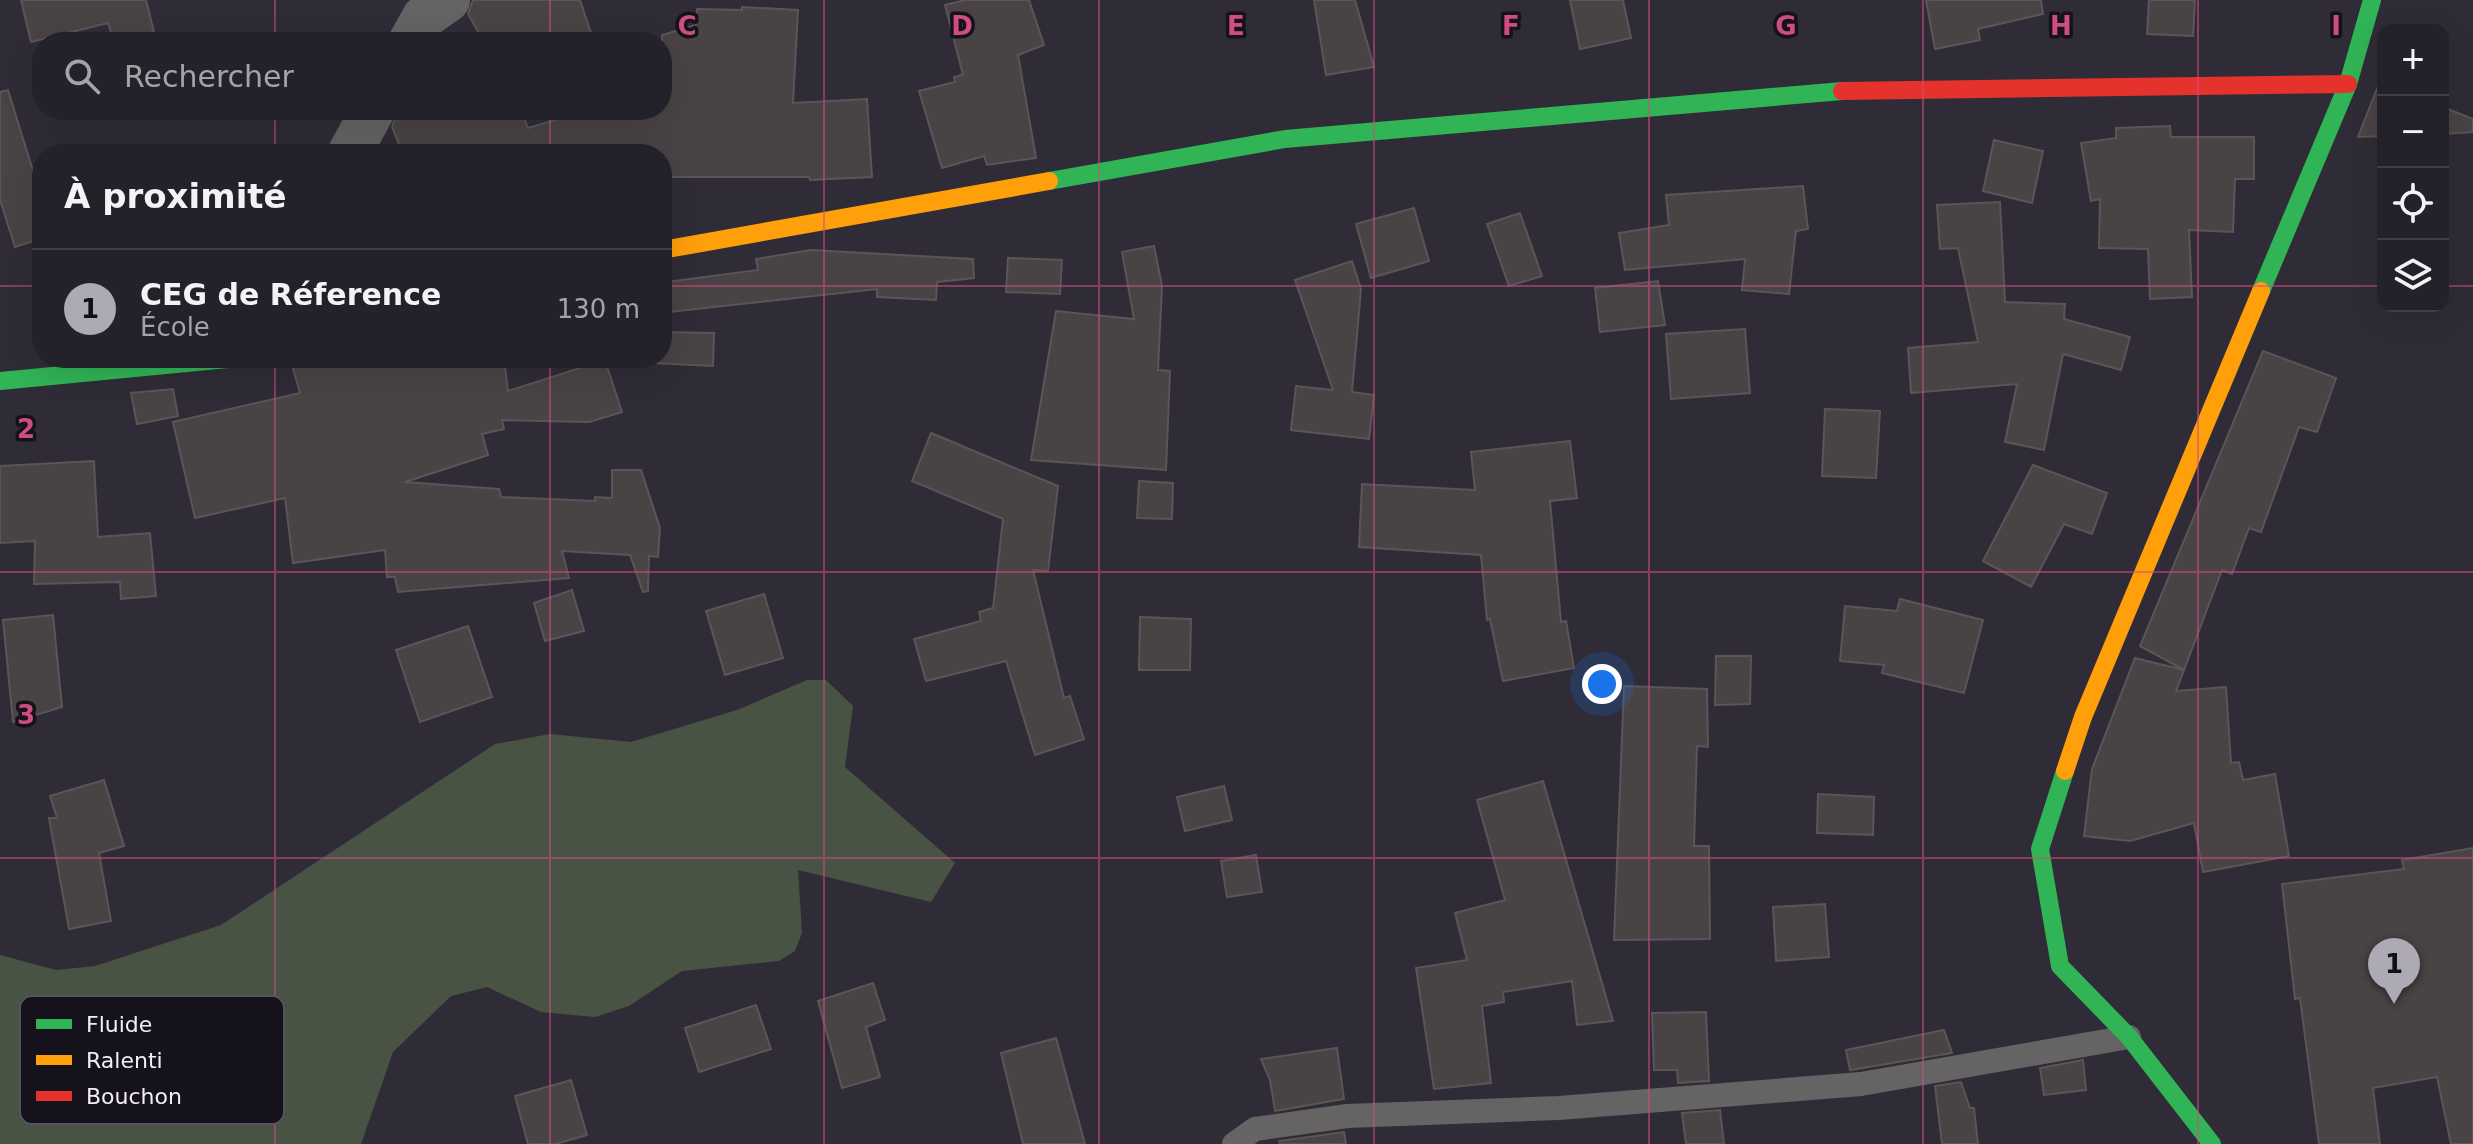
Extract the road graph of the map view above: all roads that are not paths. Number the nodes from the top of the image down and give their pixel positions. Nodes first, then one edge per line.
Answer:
1 (2372, 0) edge
2 (2348, 84) junction
3 (368, 120) edge
4 (354, 144) edge
5 (672, 248) edge
6 (62, 368) edge
7 (0, 381) edge
8 (2129, 1037) junction
9 (1234, 1144) edge
10 (2212, 1144) edge

1 - 2 street
2 - 5 street
2 - 8 street
3 - 4 street
6 - 7 street
8 - 9 lane
8 - 10 street

